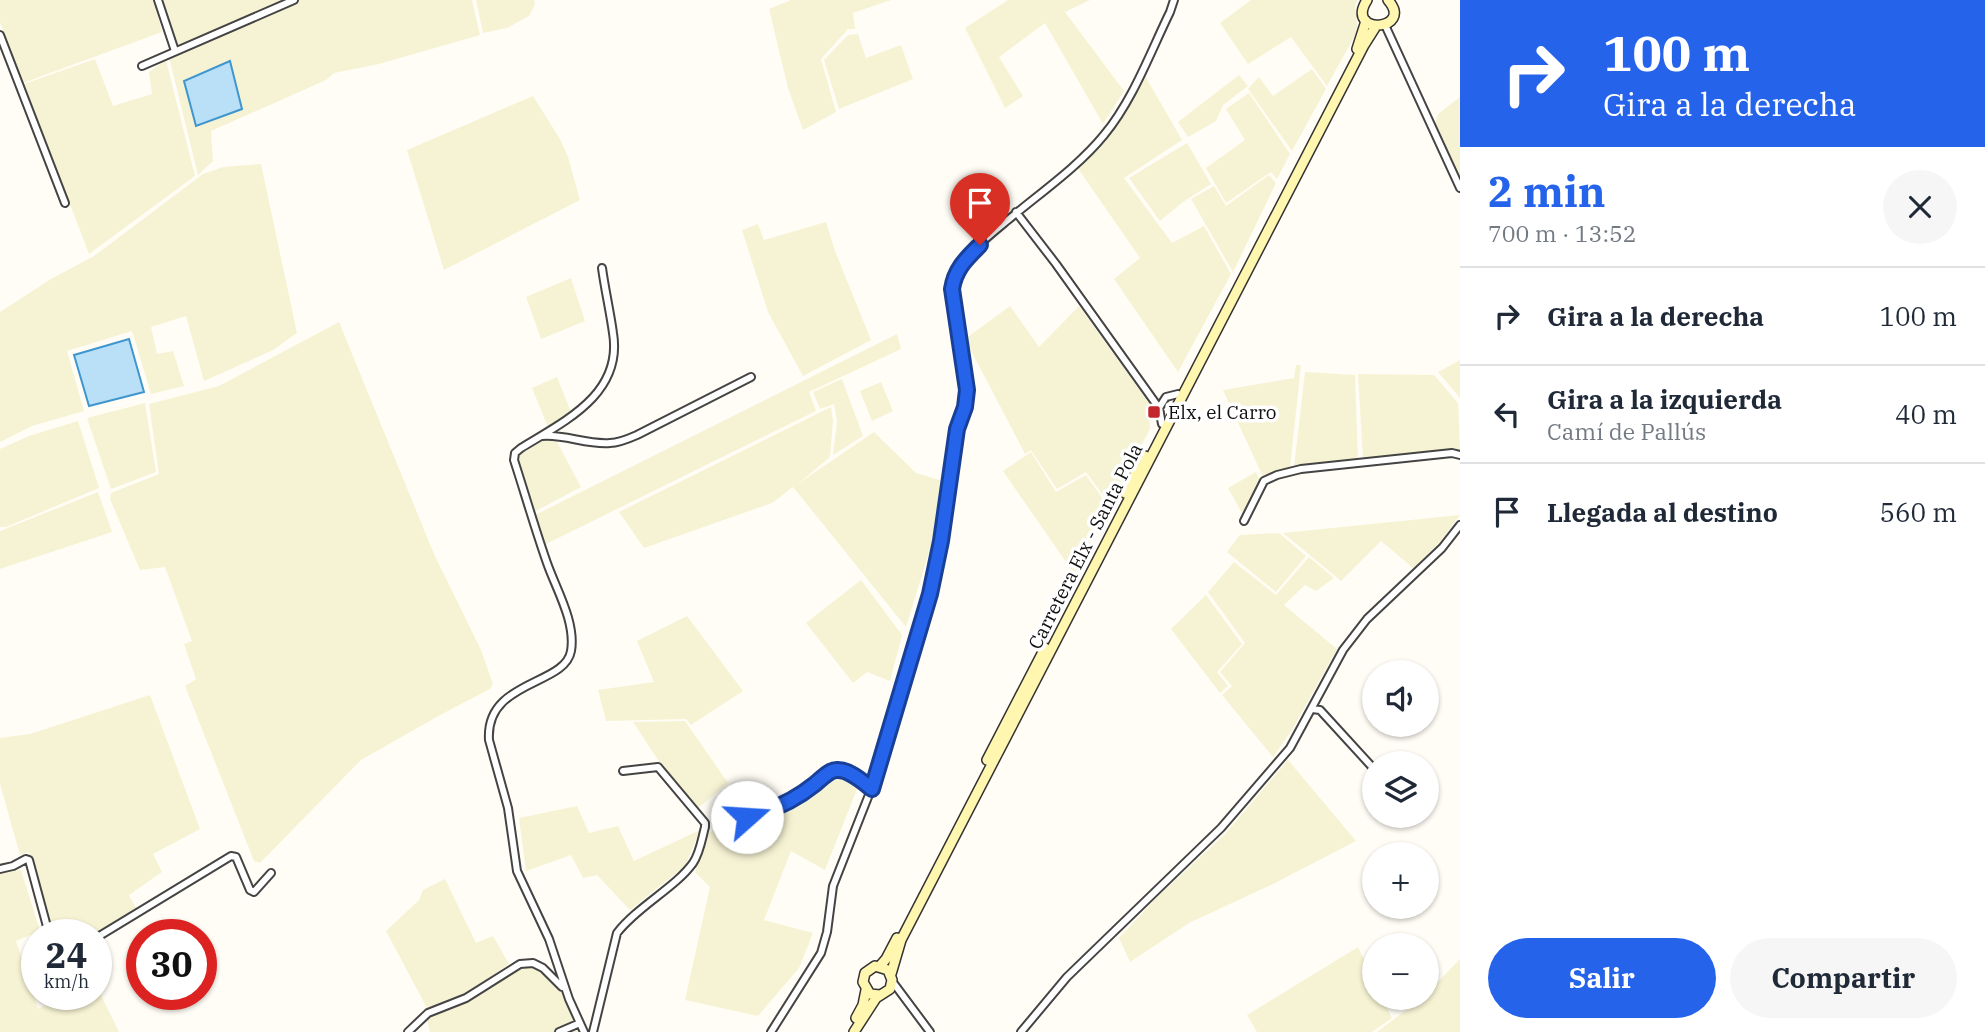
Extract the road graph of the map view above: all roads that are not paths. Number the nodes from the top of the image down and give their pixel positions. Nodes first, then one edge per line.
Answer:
1 (158, 0) edge
2 (294, 0) edge
3 (1174, 0) edge
4 (1367, 0) edge
5 (1391, 1) edge
6 (1366, 21) junction
7 (1381, 26) junction
8 (0, 35) edge
9 (174, 51) junction
10 (142, 66) dead end
11 (1460, 188) edge
12 (65, 203) dead end
13 (1016, 212) junction
14 (602, 268) dead end
15 (751, 377) dead end
16 (1178, 394) junction
17 (1159, 408) junction
18 (1162, 424) junction
19 (540, 436) junction
20 (1460, 454) edge
21 (1244, 521) dead end
22 (1460, 525) edge
23 (1312, 709) junction
24 (1362, 756) edge
25 (622, 771) dead end
26 (872, 789) junction
27 (747, 817) dead end
28 (0, 869) edge
29 (271, 873) dead end
30 (45, 919) edge
31 (112, 928) edge
32 (880, 966) junction
33 (890, 986) junction
34 (866, 990) junction
35 (566, 991) junction
36 (580, 1023) junction
37 (1022, 1031) edge
38 (408, 1032) edge
39 (559, 1032) edge
40 (584, 1032) edge
41 (593, 1032) edge
42 (771, 1032) edge
43 (848, 1032) edge
44 (854, 1032) edge
45 (930, 1032) edge

1 - 9 street
2 - 9 street
3 - 13 street
4 - 6 main road, Carretera Elx - Santa Pola
5 - 7 main road, Carretera Elx - Santa Pola
6 - 7 main road
6 - 16 main road, Carretera Elx - Santa Pola
7 - 11 street
7 - 33 main road, Carretera Elx - Santa Pola
8 - 12 street
9 - 10 street
13 - 17 street
13 - 26 street
14 - 19 street
15 - 19 street
16 - 17 street
16 - 18 main road, Carretera Elx - Santa Pola
17 - 18 street
18 - 32 main road, Carretera Elx - Santa Pola
19 - 35 street
20 - 21 street
22 - 23 street
23 - 24 street
23 - 37 street
25 - 41 street
26 - 27 street
26 - 42 street
28 - 30 street
29 - 31 street
32 - 33 main road
32 - 34 main road
33 - 34 main road
33 - 44 main road, Carretera Elx - Santa Pola
33 - 45 street
34 - 43 main road
35 - 36 street
35 - 38 street
36 - 39 street
36 - 40 street

